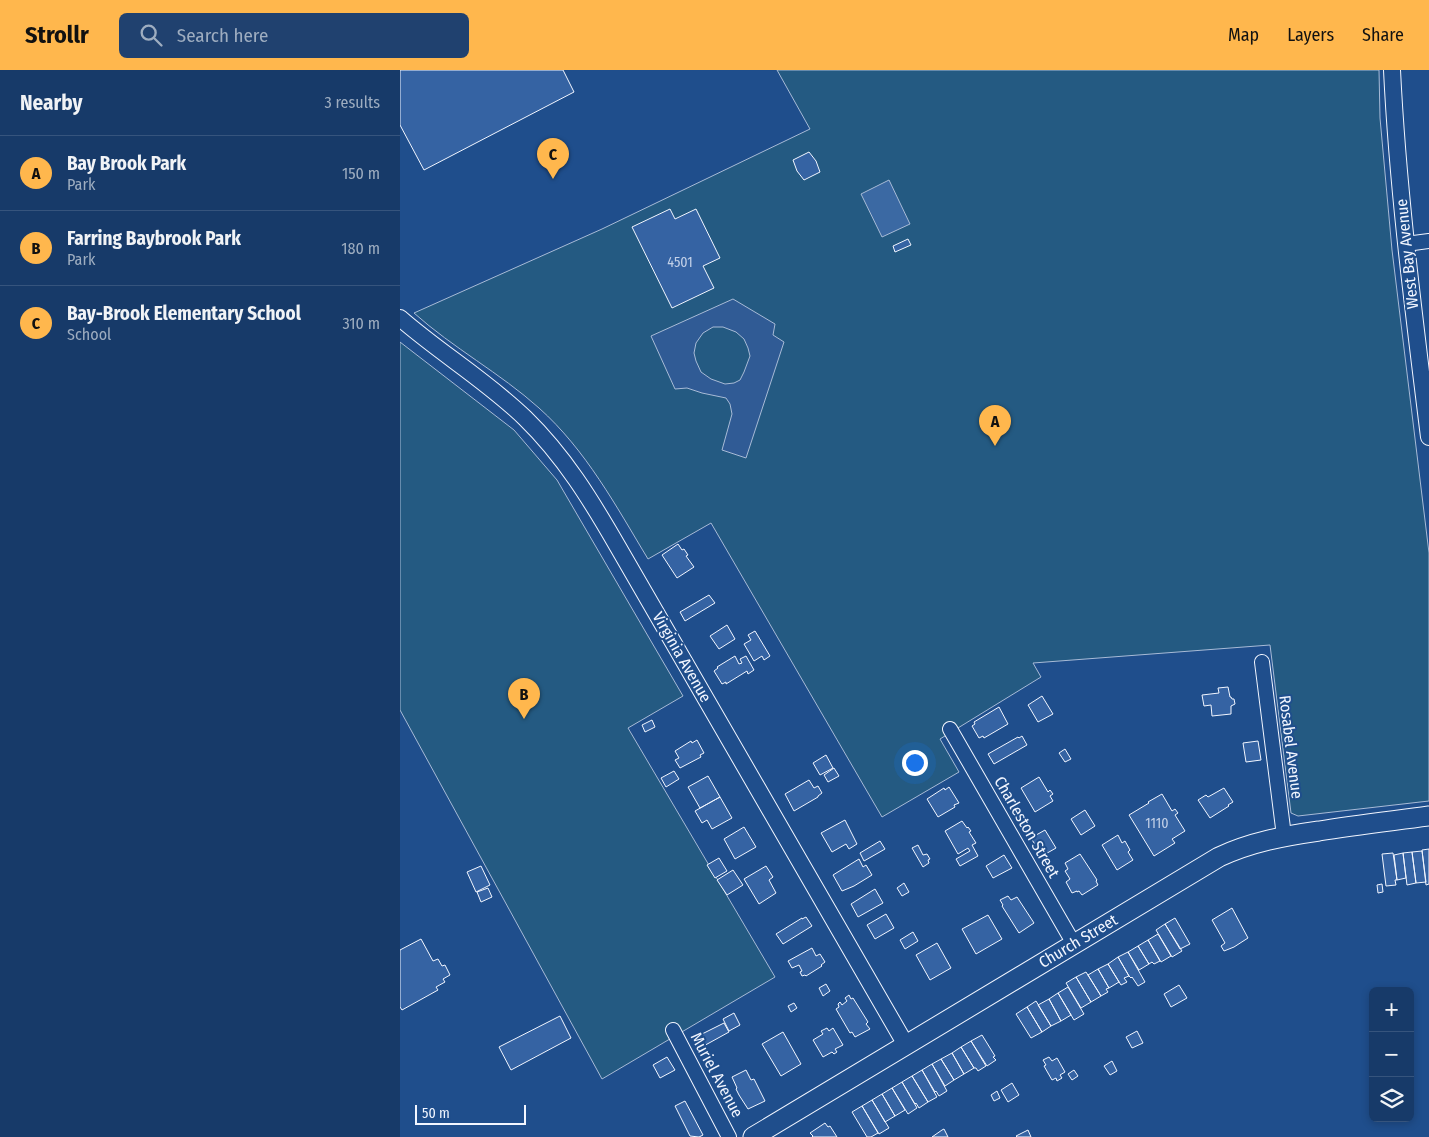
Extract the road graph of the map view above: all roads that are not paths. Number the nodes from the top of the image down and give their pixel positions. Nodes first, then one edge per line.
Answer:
1 (1392, 70) edge
2 (1429, 241) edge
3 (1406, 244) junction
4 (400, 318) edge
5 (1429, 437) edge
6 (1262, 662) dead end
7 (950, 728) dead end
8 (1429, 816) edge
9 (1284, 836) junction
10 (1074, 944) junction
11 (673, 1030) dead end
12 (906, 1045) junction
13 (729, 1137) edge
14 (753, 1137) edge

1 - 3 street, West Bay Avenue
2 - 3 street
3 - 5 street, West Bay Avenue
4 - 12 street, Virginia Avenue
6 - 9 street, Rosabel Avenue
7 - 10 street, Charleston Street
8 - 9 main road, Church Street
9 - 10 main road, Church Street
10 - 12 main road, Church Street
11 - 13 street, Muriel Avenue
12 - 14 main road, Church Street

